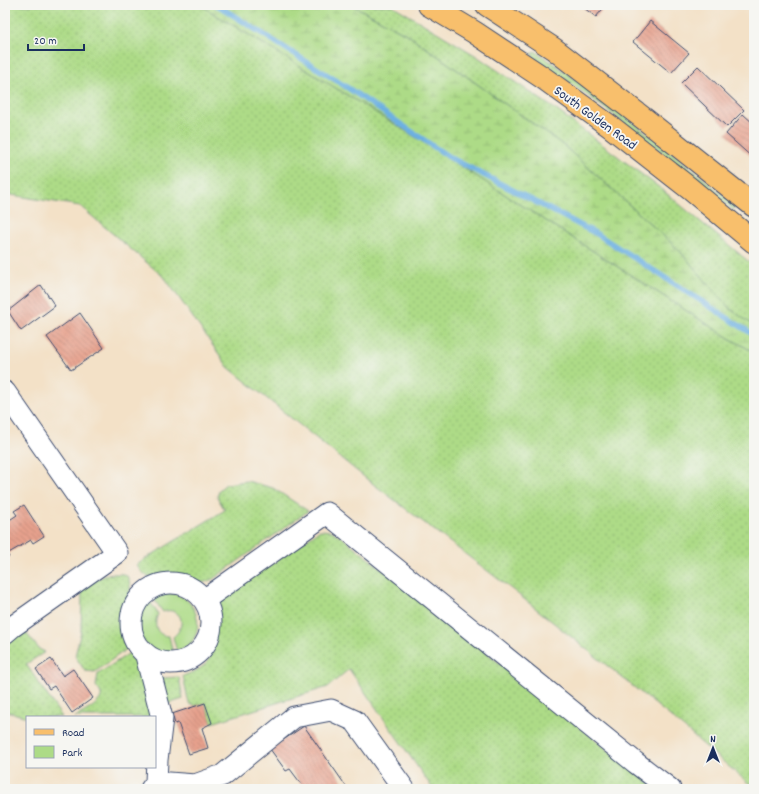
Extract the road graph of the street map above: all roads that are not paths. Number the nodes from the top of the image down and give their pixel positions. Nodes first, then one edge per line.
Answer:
1 (429, 5) edge
2 (495, 7) edge
3 (474, 32) junction
4 (754, 206) edge
5 (754, 242) edge
6 (5, 392) edge
7 (204, 600) junction
8 (5, 633) edge
9 (146, 656) junction
10 (156, 766) edge
11 (156, 768) edge
12 (153, 786) edge
13 (404, 789) edge
14 (670, 789) edge

1 - 3 main road, South Golden Road
2 - 3 main road
2 - 4 main road, South Golden Road
3 - 5 main road, South Golden Road
6 - 8 lane
7 - 9 lane
7 - 9 lane
7 - 14 lane
9 - 10 lane
11 - 12 lane
12 - 13 lane

